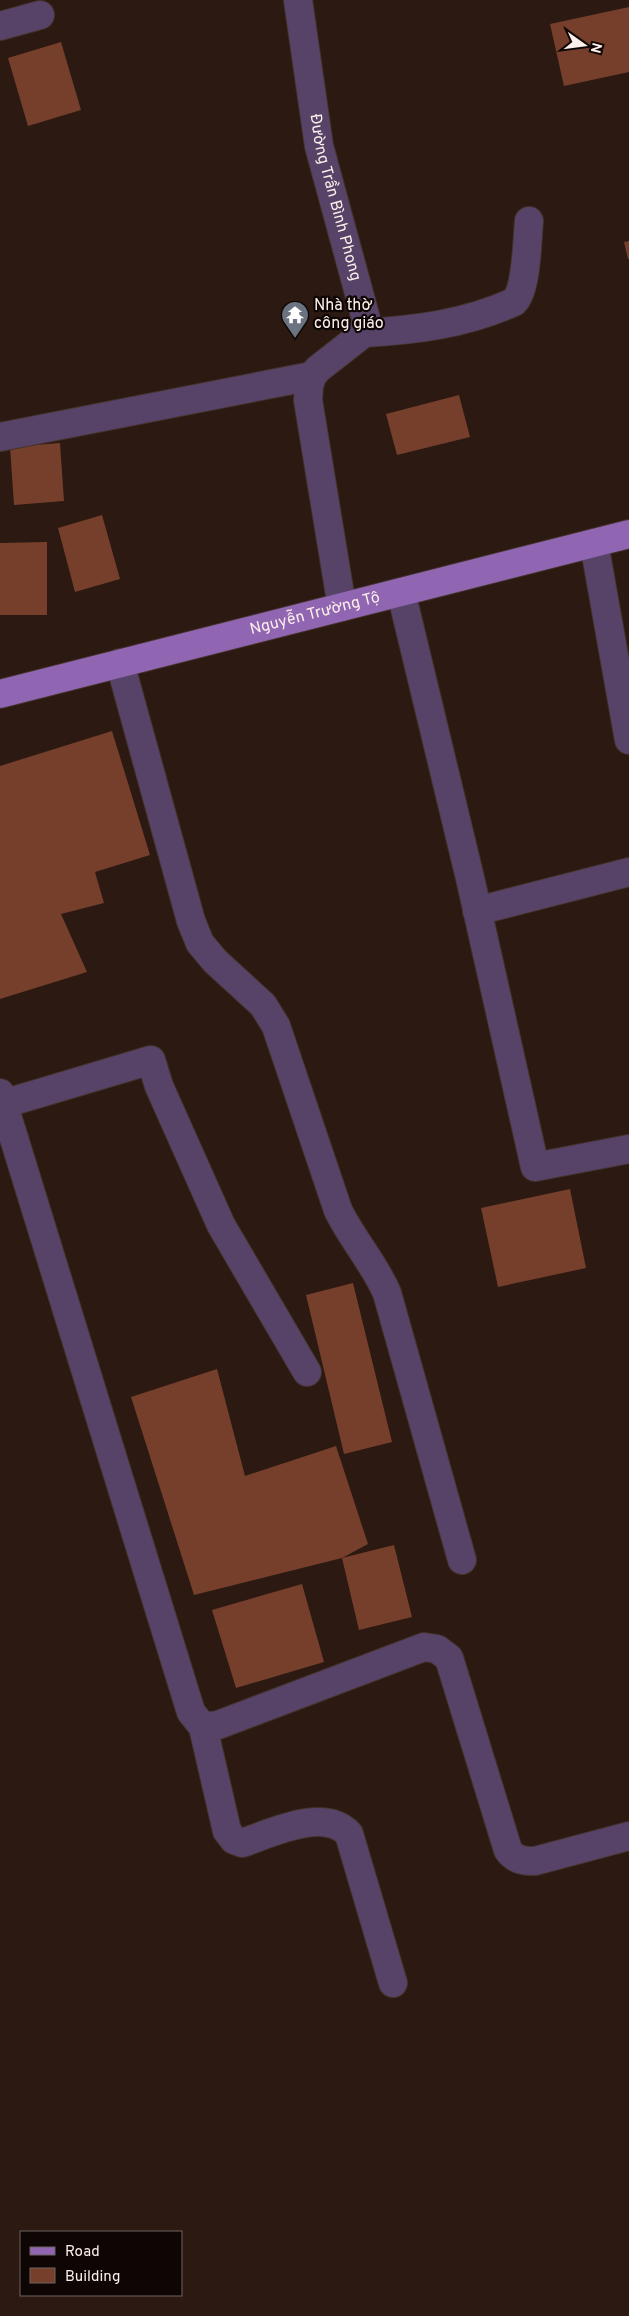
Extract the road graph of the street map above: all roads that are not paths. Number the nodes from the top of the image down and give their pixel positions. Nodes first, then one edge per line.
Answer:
1 (298, 0) edge
2 (40, 15) dead end
3 (0, 26) edge
4 (529, 220) dead end
5 (364, 333) junction
6 (312, 376) junction
7 (0, 437) edge
8 (629, 534) edge
9 (594, 543) junction
10 (401, 592) junction
11 (342, 607) junction
12 (120, 663) junction
13 (0, 694) edge
14 (629, 740) edge
15 (629, 872) edge
16 (478, 911) junction
17 (2, 1098) edge
18 (629, 1149) edge
19 (307, 1372) dead end
20 (462, 1560) dead end
21 (203, 1727) junction
22 (629, 1836) edge
23 (393, 1983) dead end

1 - 5 street, Đường Trần Bình Phong
2 - 3 street
4 - 5 street
5 - 6 street
6 - 7 street
6 - 11 street
8 - 9 main road, Nguyễn Trường Tộ
9 - 10 main road, Nguyễn Trường Tộ
9 - 14 street
10 - 11 main road, Nguyễn Trường Tộ
10 - 16 street
11 - 12 main road, Nguyễn Trường Tộ
12 - 13 main road, Nguyễn Trường Tộ
12 - 20 street
15 - 16 street
16 - 18 street
17 - 19 street
17 - 21 street
21 - 22 street
21 - 23 street

